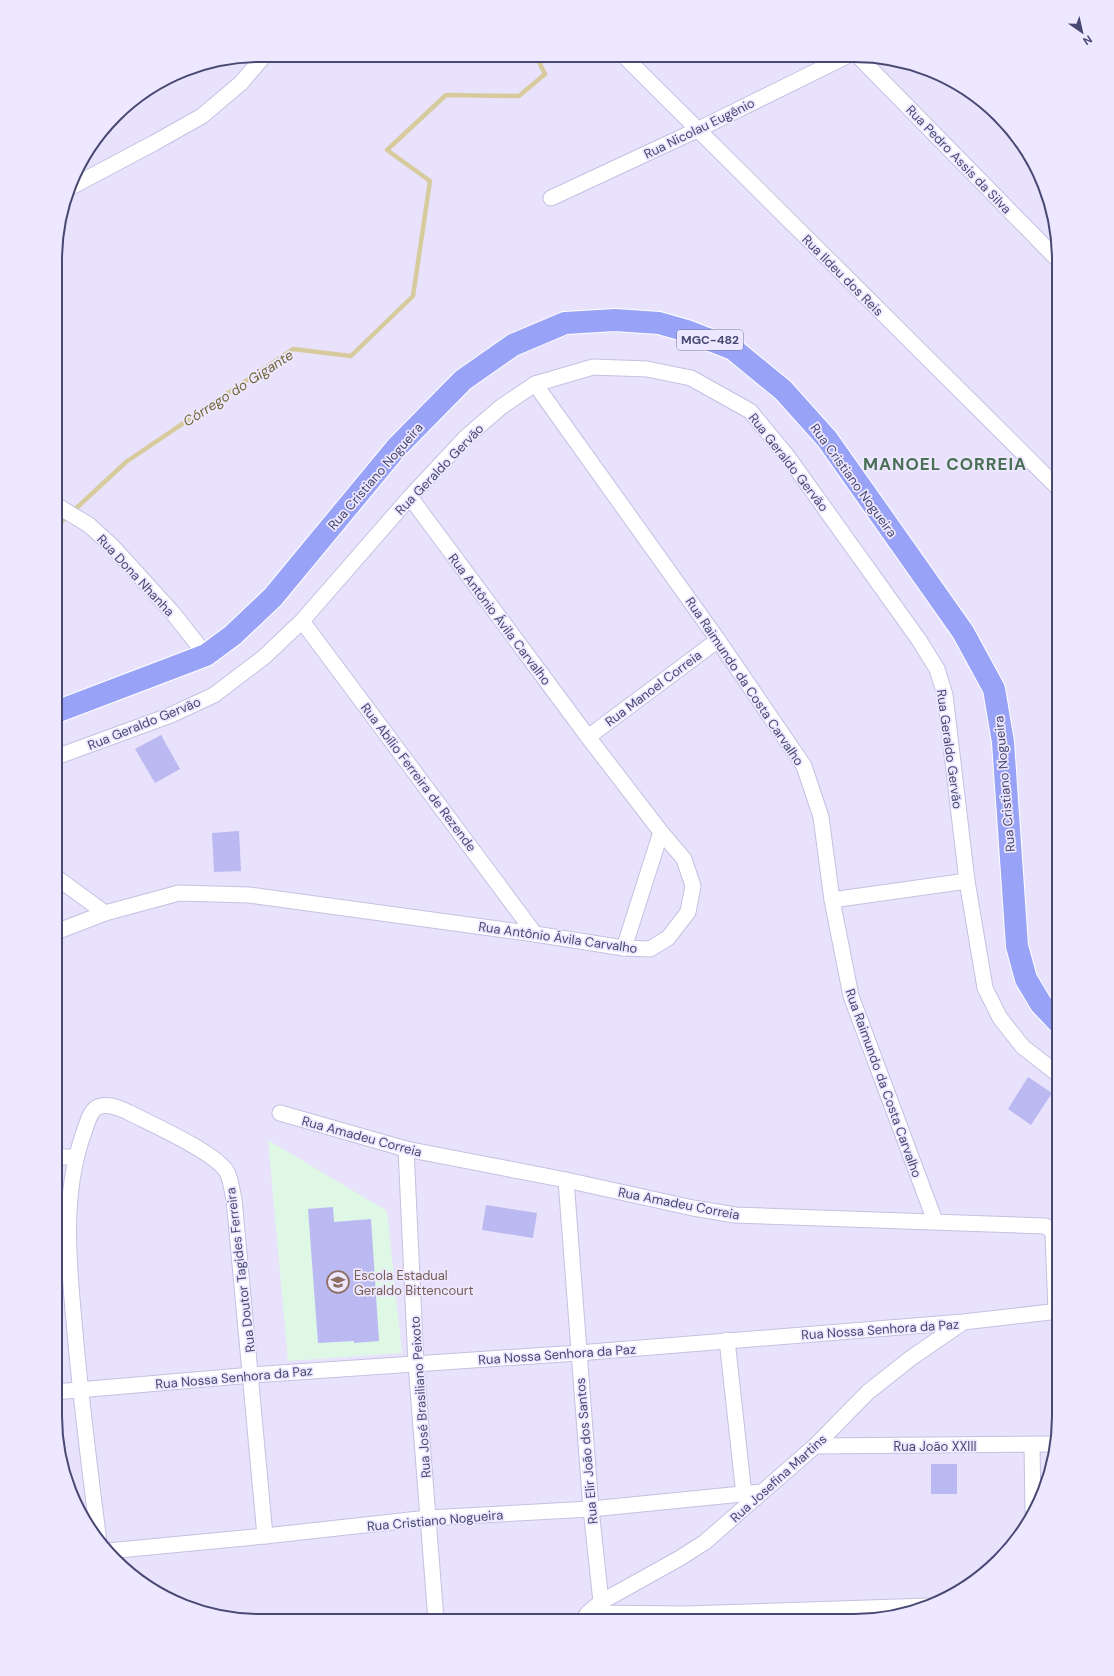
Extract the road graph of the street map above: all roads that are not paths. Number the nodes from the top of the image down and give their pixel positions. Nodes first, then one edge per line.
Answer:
1 (259, 62) edge
2 (630, 62) edge
3 (835, 62) edge
4 (864, 62) edge
5 (697, 130) junction
6 (77, 184) edge
7 (551, 198) dead end
8 (1052, 254) edge
9 (535, 384) junction
10 (1052, 482) edge
11 (410, 497) junction
12 (62, 509) edge
13 (302, 621) junction
14 (718, 640) junction
15 (206, 656) junction
16 (62, 710) edge
17 (588, 737) junction
18 (62, 755) edge
19 (661, 832) junction
20 (62, 881) edge
21 (967, 881) junction
22 (832, 900) junction
23 (105, 913) junction
24 (62, 930) edge
25 (535, 934) junction
26 (624, 948) junction
27 (1052, 1016) edge
28 (1052, 1070) edge
29 (280, 1113) dead end
30 (406, 1149) junction
31 (62, 1157) edge
32 (76, 1157) junction
33 (566, 1180) junction
34 (935, 1222) junction
35 (1052, 1232) edge
36 (1052, 1312) edge
37 (963, 1322) junction
38 (727, 1340) junction
39 (578, 1353) junction
40 (416, 1364) junction
41 (252, 1375) junction
42 (80, 1390) junction
43 (62, 1391) edge
44 (1050, 1444) edge
45 (1032, 1445) junction
46 (815, 1446) junction
47 (762, 1492) junction
48 (744, 1495) junction
49 (1033, 1502) edge
50 (591, 1509) junction
51 (428, 1518) junction
52 (97, 1529) edge
53 (265, 1536) junction
54 (114, 1550) edge
55 (601, 1602) junction
56 (905, 1607) edge
57 (436, 1614) edge
58 (588, 1614) edge
59 (752, 1614) edge

1 - 6 street
2 - 5 street, Rua Ildeu dos Reis
3 - 5 street, Rua Nicolau Eugênio
4 - 8 street, Rua Pedro Assis da Silva
5 - 7 street, Rua Nicolau Eugênio
5 - 10 street, Rua Ildeu dos Reis
9 - 11 street, Rua Geraldo Gervão
9 - 14 street, Rua Raimundo da Costa Carvalho
9 - 21 street, Rua Geraldo Gervão
11 - 13 street, Rua Geraldo Gervão
11 - 17 street, Rua Antônio Ávila Carvalho
12 - 15 street, Rua Dona Nhanha
13 - 18 street, Rua Geraldo Gervão
13 - 25 street, Rua Abílio Ferreira de Rezende
14 - 17 street, Rua Manoel Correia
14 - 22 street, Rua Raimundo da Costa Carvalho
15 - 16 highway, Rua Cristiano Nogueira / MGC-482
15 - 27 highway, Rua Cristiano Nogueira / MGC-482
17 - 19 street, Rua Antônio Ávila Carvalho
19 - 26 street
19 - 26 street, Rua Antônio Ávila Carvalho
20 - 23 street
21 - 22 street
21 - 28 street, Rua Geraldo Gervão
22 - 34 street, Rua Raimundo da Costa Carvalho
23 - 24 street, Rua Antônio Ávila Carvalho
23 - 25 street, Rua Antônio Ávila Carvalho
25 - 26 street, Rua Antônio Ávila Carvalho
29 - 30 street, Rua Amadeu Correia
30 - 33 street, Rua Amadeu Correia
30 - 40 street, Rua José Brasiliano Peixoto
31 - 32 street
32 - 41 street, Rua Doutor Tagides Ferreira
32 - 42 street
33 - 34 street, Rua Amadeu Correia
33 - 39 street, Rua Elir João dos Santos
34 - 35 street, Rua Amadeu Correia
36 - 37 street, Rua Nossa Senhora da Paz
37 - 38 street, Rua Nossa Senhora da Paz
37 - 46 street, Rua Josefina Martins
38 - 39 street, Rua Nossa Senhora da Paz
38 - 48 street
39 - 40 street, Rua Nossa Senhora da Paz
39 - 50 street, Rua Elir João dos Santos
40 - 41 street, Rua Nossa Senhora da Paz
40 - 51 street, Rua José Brasiliano Peixoto
41 - 42 street, Rua Nossa Senhora da Paz
41 - 53 street, Rua Doutor Tagides Ferreira
42 - 43 street, Rua Nossa Senhora da Paz
42 - 52 street
44 - 45 street, Rua João XXIII
45 - 46 street, Rua João XXIII
45 - 49 street
46 - 47 street, Rua Josefina Martins
47 - 48 street, Rua Cristiano Nogueira
47 - 55 street, Rua Josefina Martins
48 - 50 street, Rua Cristiano Nogueira
50 - 51 street, Rua Cristiano Nogueira
50 - 55 street, Rua Elir João dos Santos
51 - 53 street, Rua Cristiano Nogueira
51 - 57 street, Rua José Brasiliano Peixoto
53 - 54 street, Rua Cristiano Nogueira
55 - 58 street, Rua Josefina Martins
56 - 59 street

